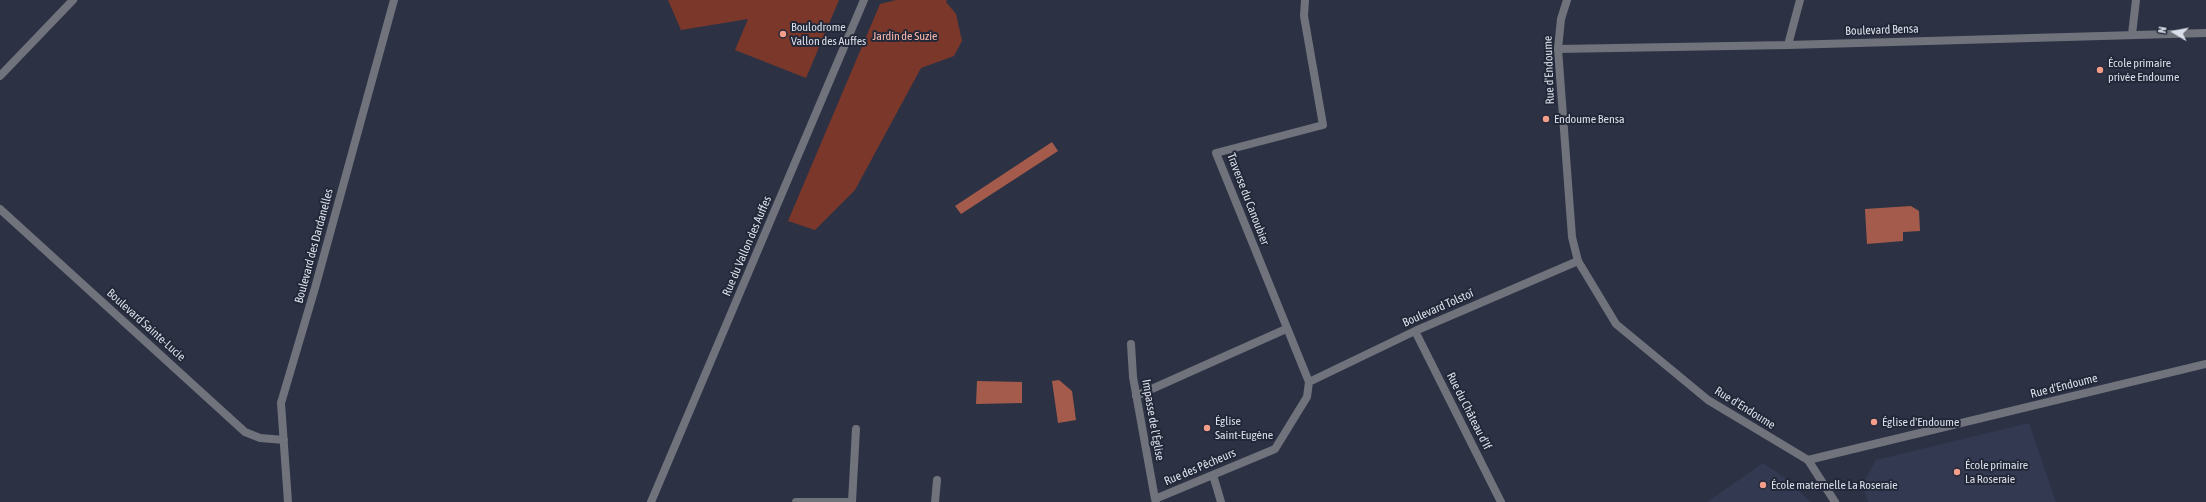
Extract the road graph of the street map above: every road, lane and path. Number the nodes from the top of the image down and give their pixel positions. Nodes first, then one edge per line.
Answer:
1 (73, 0) edge
2 (394, 0) edge
3 (864, 0) edge
4 (1305, 0) edge
5 (1567, 0) edge
6 (1800, 0) edge
7 (2136, 0) edge
8 (2206, 33) edge
9 (2132, 34) junction
10 (1788, 45) junction
11 (1558, 49) junction
12 (0, 76) edge
13 (0, 209) edge
14 (1578, 261) junction
15 (1286, 329) junction
16 (1415, 331) junction
17 (1132, 344) dead end
18 (2206, 364) edge
19 (1309, 382) junction
20 (1136, 396) junction
21 (856, 429) dead end
22 (284, 440) junction
23 (1808, 460) junction
24 (1213, 475) junction
25 (937, 480) dead end
26 (1156, 500) edge
27 (288, 502) edge
28 (651, 502) edge
29 (796, 502) edge
30 (935, 502) edge
31 (1221, 502) edge
32 (1501, 502) edge
33 (1835, 502) edge

1 - 12 street
2 - 22 street, Boulevard des Dardanelles
3 - 28 street, Rue du Vallon des Auffes
4 - 15 street, Traverse du Canoubier
5 - 11 street, Rue d'Endoume
6 - 10 street
7 - 9 street
8 - 9 street, Boulevard Bensa
9 - 10 street, Boulevard Bensa
10 - 11 street, Boulevard Bensa
11 - 14 street, Rue d'Endoume
13 - 22 street, Boulevard Sainte-Lucie
14 - 16 street, Boulevard Tolstoï
14 - 23 street, Rue d'Endoume
15 - 19 street, Traverse du Canoubier
15 - 20 street
16 - 19 street, Boulevard Tolstoï
16 - 32 street, Rue du Château d'If
17 - 20 street, Impasse de l'Église
18 - 23 street, Rue d'Endoume
19 - 24 street, Rue des Pêcheurs
20 - 26 street, Impasse de l'Église
21 - 29 street
22 - 27 street, Boulevard des Dardanelles
23 - 33 street
24 - 26 street, Rue des Pêcheurs
24 - 31 street
25 - 30 street

